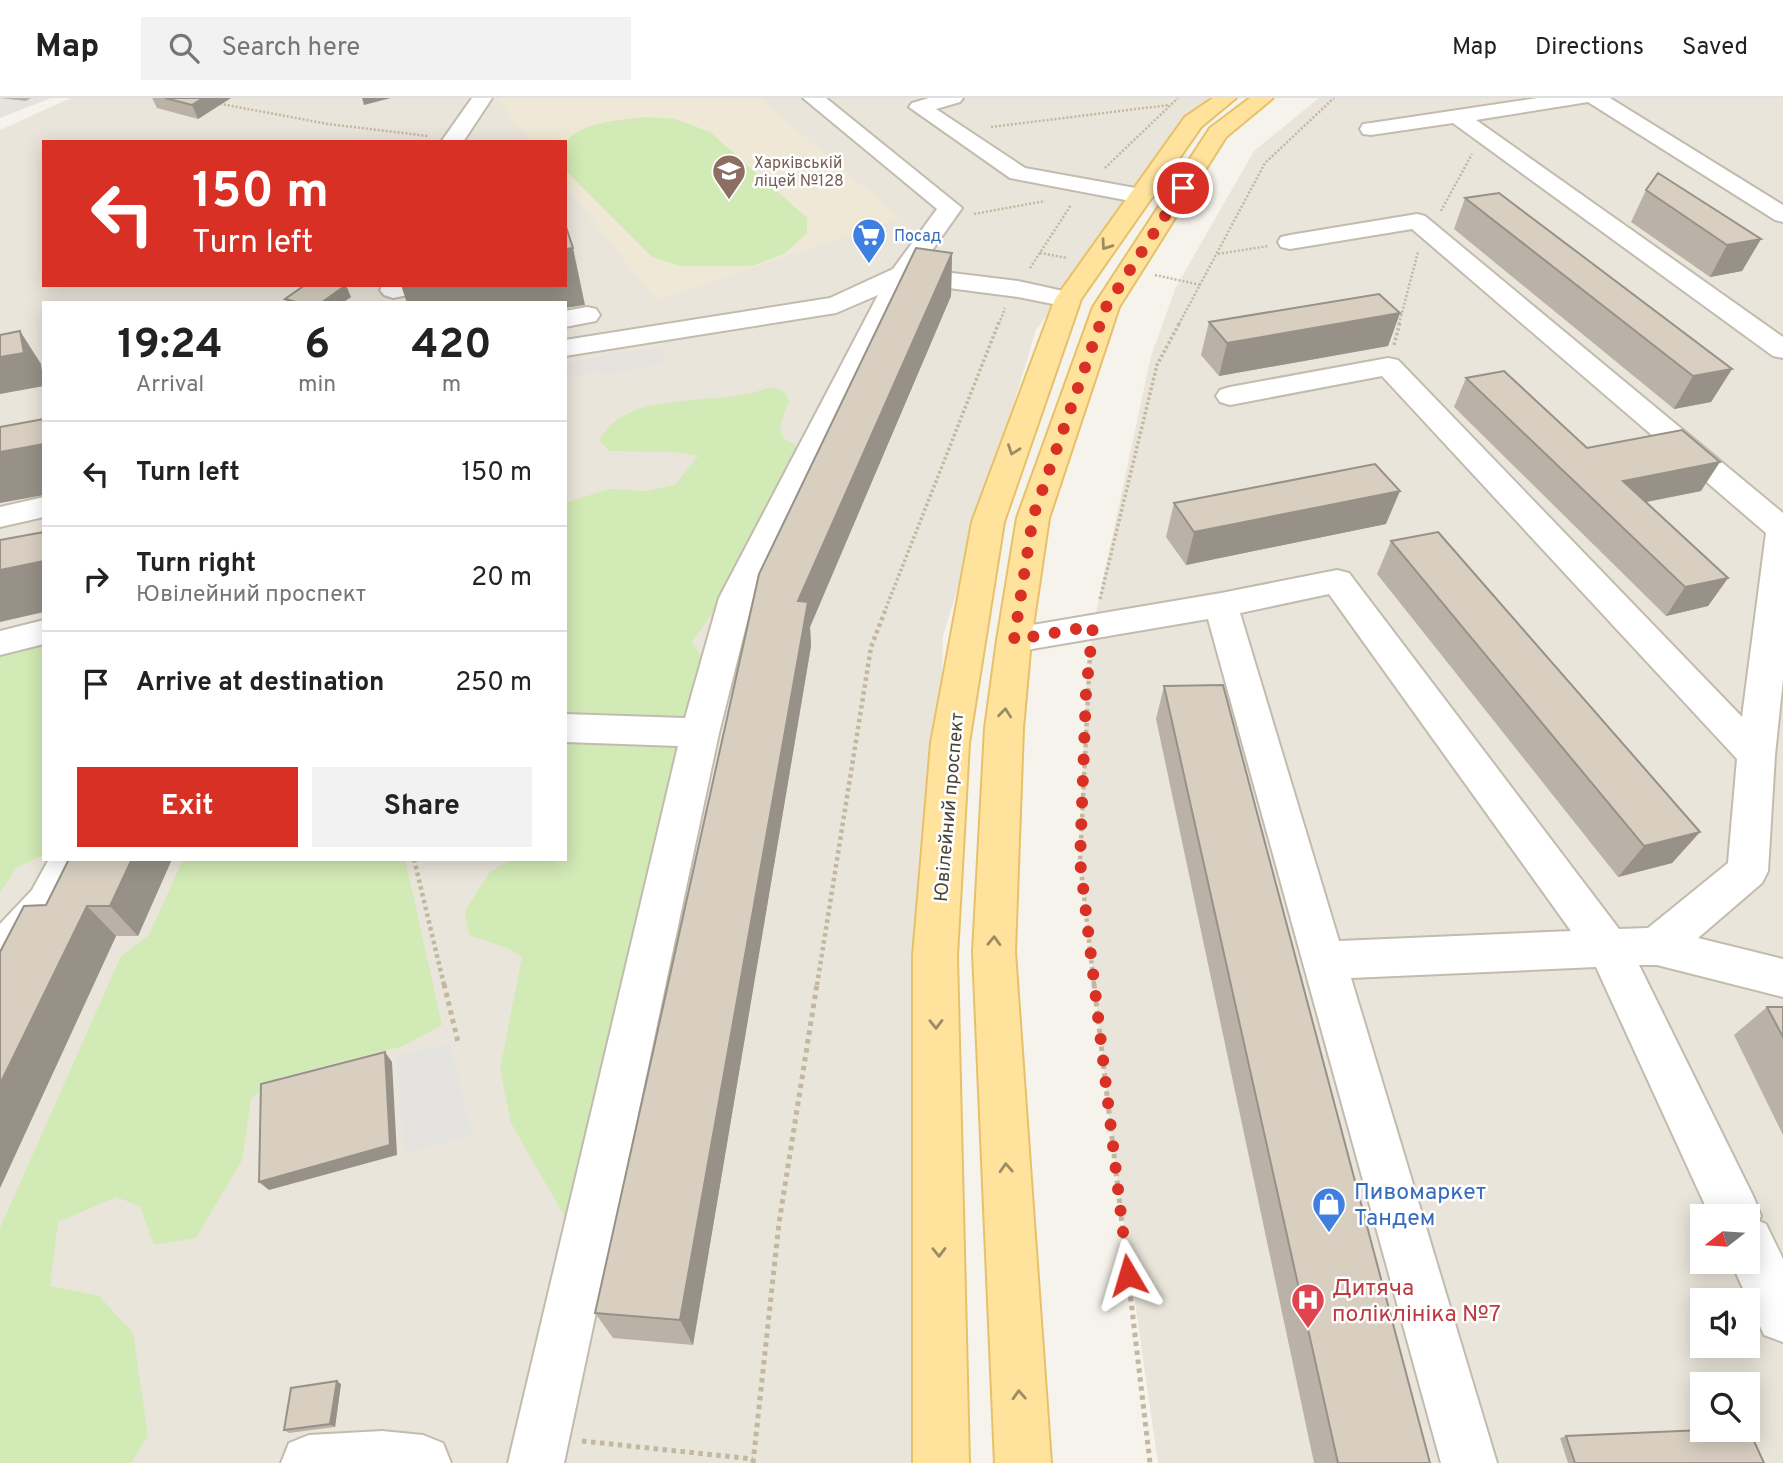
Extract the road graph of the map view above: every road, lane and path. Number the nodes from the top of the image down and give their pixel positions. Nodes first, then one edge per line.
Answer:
1 (482, 98) edge
2 (813, 98) edge
3 (953, 98) edge
4 (1166, 98) edge
5 (1226, 98) edge
6 (1263, 98) edge
7 (1334, 98) edge
8 (1581, 98) edge
9 (1596, 98) edge
10 (1177, 99) edge
11 (1521, 102) edge
12 (213, 103) dead end
13 (1170, 105) junction
14 (1457, 116) junction
15 (1371, 128) dead end
16 (958, 133) junction
17 (1483, 135) junction
18 (446, 140) edge
19 (454, 140) edge
20 (1082, 191) junction
21 (1141, 196) junction
22 (945, 214) junction
23 (1783, 215) edge
24 (1426, 229) junction
25 (1290, 242) joint
26 (1040, 253) junction
27 (1218, 254) junction
28 (1071, 259) dead end
29 (902, 274) junction
30 (1151, 274) dead end
31 (1201, 285) junction
32 (416, 287) edge
33 (1018, 289) junction
34 (394, 293) edge
35 (1068, 299) junction
36 (1106, 307) junction
37 (567, 348) edge
38 (1783, 350) edge
39 (1388, 366) junction
40 (1230, 396) dead end
41 (42, 507) edge
42 (0, 517) edge
43 (1783, 529) edge
44 (1221, 605) junction
45 (1093, 626) junction
46 (42, 632) edge
47 (1014, 640) junction
48 (0, 643) edge
49 (567, 728) edge
50 (700, 733) junction
51 (1756, 755) junction
52 (69, 861) edge
53 (414, 861) edge
54 (1657, 946) junction
55 (1609, 949) junction
56 (0, 953) edge
57 (1324, 960) junction
58 (1783, 978) edge
59 (458, 1042) dead end
60 (1730, 1204) edge
61 (1760, 1267) edge
62 (1783, 1315) edge
63 (539, 1450) edge
64 (753, 1461) edge
65 (309, 1463) edge
66 (423, 1463) edge
67 (941, 1463) edge
68 (1023, 1463) edge
69 (1150, 1463) edge
70 (1469, 1463) edge

1 - 19 street
2 - 22 street
3 - 16 street
4 - 10 path
5 - 21 main road, Ювілейний проспект
6 - 36 main road
7 - 27 path
8 - 11 street
9 - 23 street
10 - 13 path
11 - 14 street
12 - 18 path
13 - 16 path
13 - 20 path
14 - 15 street
14 - 17 street
16 - 20 street
17 - 24 path
17 - 38 street
20 - 21 street
20 - 22 path
20 - 26 path
21 -> 35 main road, Ювілейний проспект
22 - 29 street
24 - 25 street
24 - 39 path
24 - 43 street
25 - 27 path
26 - 28 path
26 - 33 path
27 - 31 path
29 - 33 street
29 - 37 street
29 - 50 street
30 - 31 path
31 - 45 path
32 - 34 street
33 - 35 street
33 - 64 path
35 - 36 main road
35 -> 67 main road, Ювілейний проспект
36 - 47 main road
39 - 40 street
39 - 51 street
41 - 42 street
43 - 51 street
44 - 45 street
44 - 55 street
44 - 57 street
45 - 47 street
45 - 69 path
46 - 48 street
68 -> 47 main road
49 - 50 street
50 - 63 street
51 - 54 street
52 - 56 street
53 - 59 path
54 - 55 street
54 - 58 street
55 - 57 street
55 - 60 street
57 - 70 street
61 - 62 street
63 - 64 path
65 - 66 street

